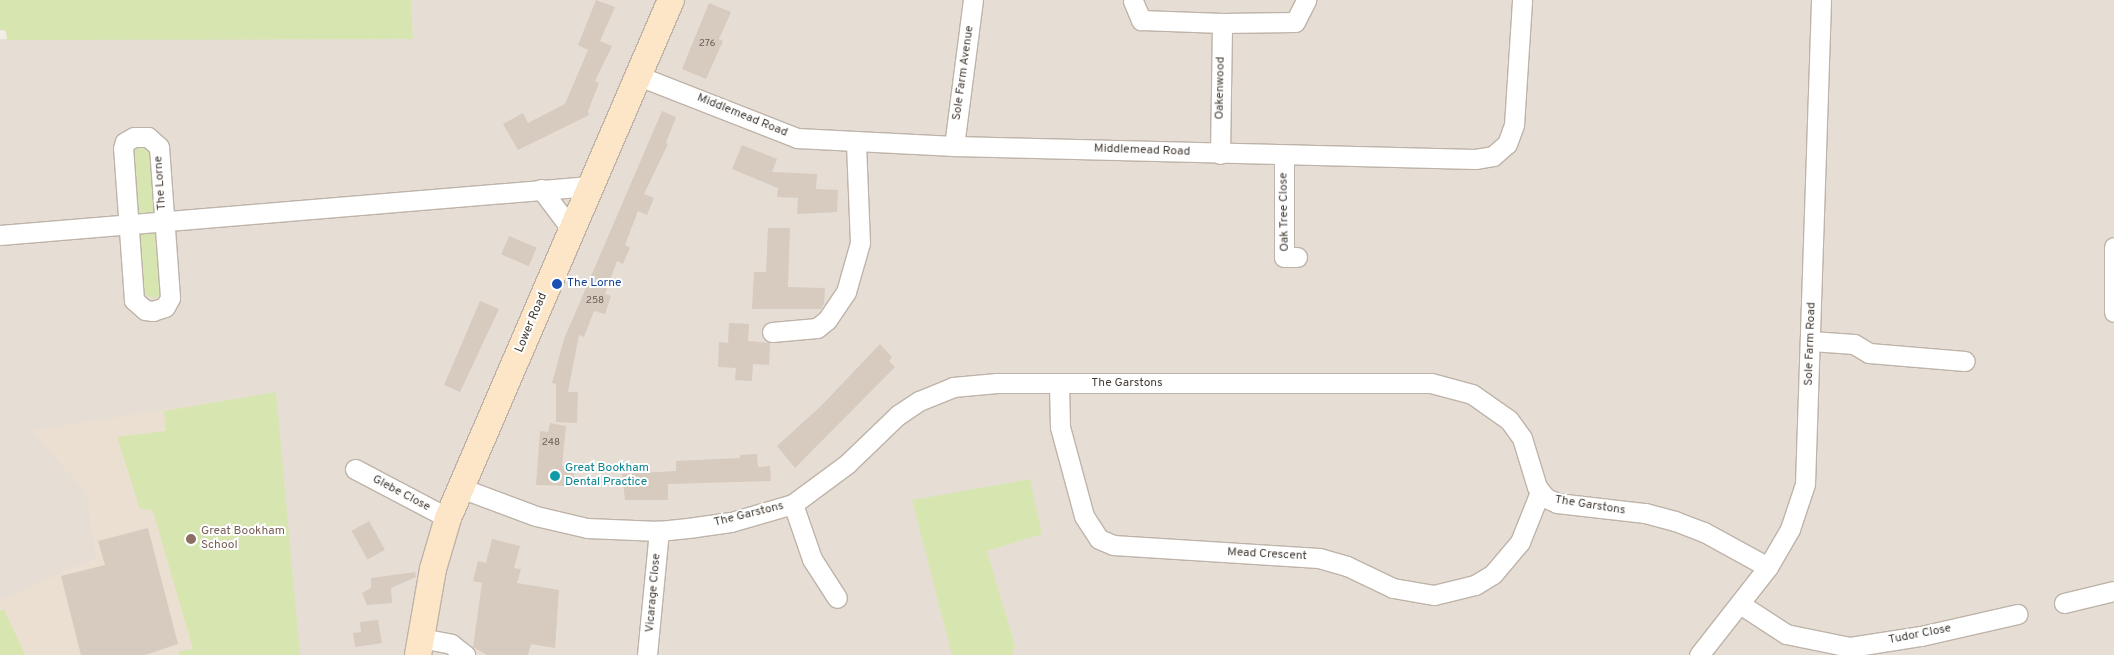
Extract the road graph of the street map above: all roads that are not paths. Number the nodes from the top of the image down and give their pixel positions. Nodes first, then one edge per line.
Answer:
1 (671, 0) edge
2 (974, 0) edge
3 (1306, 0) edge
4 (1522, 0) edge
5 (1821, 0) edge
6 (1133, 1) dead end
7 (1222, 23) junction
8 (638, 76) junction
9 (856, 142) junction
10 (954, 146) junction
11 (1220, 154) junction
12 (1284, 155) junction
13 (590, 186) junction
14 (541, 189) junction
15 (164, 222) junction
16 (128, 225) junction
17 (572, 230) junction
18 (0, 235) edge
19 (2114, 247) edge
20 (1298, 257) dead end
21 (2114, 312) edge
22 (772, 332) dead end
23 (1811, 341) junction
24 (1965, 361) dead end
25 (1059, 385) junction
26 (355, 469) dead end
27 (461, 488) junction
28 (1540, 492) junction
29 (793, 504) junction
30 (448, 518) junction
31 (659, 531) junction
32 (1768, 567) junction
33 (2114, 591) edge
34 (837, 598) dead end
35 (2064, 603) dead end
36 (1740, 604) junction
37 (2018, 614) dead end
38 (420, 647) edge
39 (465, 655) edge
40 (648, 655) edge
41 (1699, 655) edge

1 - 8 street, Lower Road
2 - 10 street, Sole Farm Avenue
3 - 7 street
4 - 12 street, Middlemead Road
5 - 23 street, Sole Farm Road
6 - 7 street
7 - 11 street, Oakenwood
8 - 9 street, Middlemead Road
8 - 13 street, Lower Road
9 - 10 street, Middlemead Road
9 - 22 street
10 - 11 street, Middlemead Road
11 - 12 street, Middlemead Road
12 - 20 street, Oak Tree Close
13 - 14 street, The Lorne
13 - 17 street, Lower Road
14 - 15 street, The Lorne
14 - 17 street
15 - 16 street, The Lorne
15 - 16 street, The Lorne
15 - 16 street, The Lorne
16 - 18 street, The Lorne
17 - 27 street, Lower Road
19 - 21 street
23 - 24 street
23 - 32 street, Sole Farm Road
25 - 28 street, The Garstons
25 - 28 street, Mead Crescent
25 - 29 street, The Garstons
26 - 30 street, Glebe Close
27 - 30 street, Lower Road
27 - 31 street, The Garstons
28 - 32 street, The Garstons
29 - 31 street, The Garstons
29 - 34 street
30 - 38 street, Lower Road
31 - 40 street, Vicarage Close
32 - 36 street, Sole Farm Road
33 - 35 street
36 - 37 street, Tudor Close
36 - 41 street, Sole Farm Road
38 - 39 street

